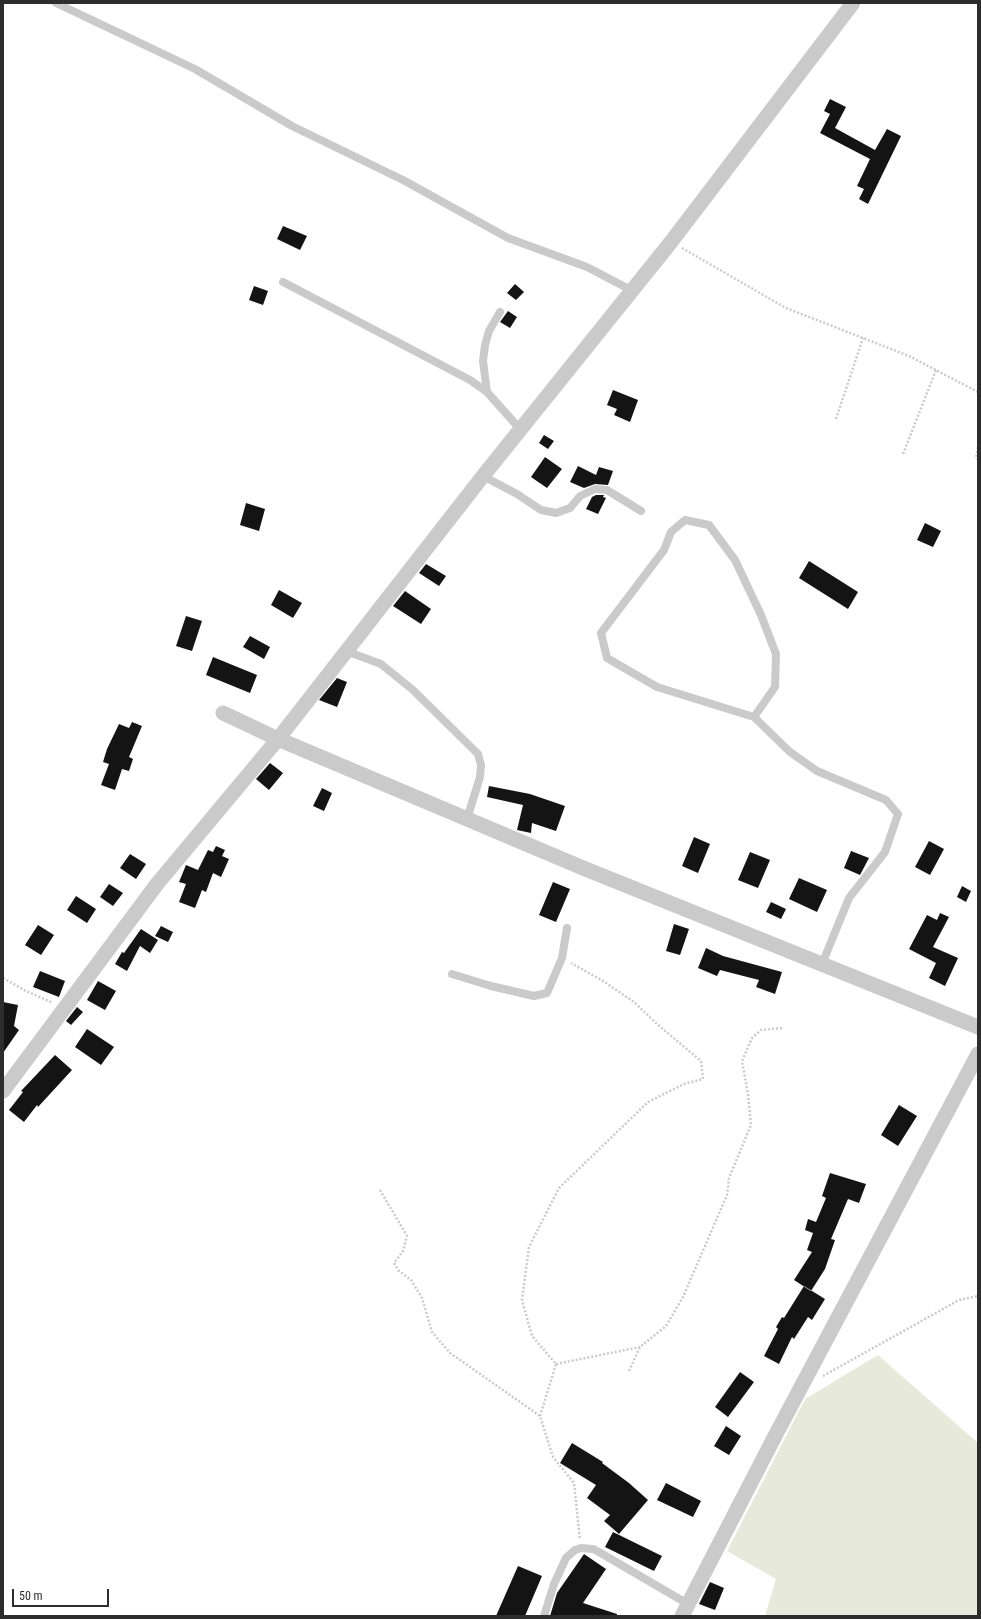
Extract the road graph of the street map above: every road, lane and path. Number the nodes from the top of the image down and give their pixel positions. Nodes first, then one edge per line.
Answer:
1 (56, 3) edge
2 (853, 3) edge
3 (671, 242) junction
4 (283, 282) dead end
5 (631, 290) junction
6 (500, 312) dead end
7 (863, 338) junction
8 (936, 370) junction
9 (487, 392) junction
10 (978, 392) edge
11 (836, 419) dead end
12 (520, 429) junction
13 (978, 447) edge
14 (903, 454) dead end
15 (978, 459) edge
16 (483, 476) junction
17 (641, 511) dead end
18 (346, 651) junction
19 (223, 713) dead end
20 (754, 717) junction
21 (278, 739) junction
22 (467, 819) junction
23 (567, 928) dead end
24 (562, 958) junction
25 (822, 964) junction
26 (452, 974) dead end
27 (3, 978) edge
28 (64, 1008) junction
29 (978, 1027) edge
30 (784, 1028) dead end
31 (978, 1054) edge
32 (3, 1091) edge
33 (380, 1190) dead end
34 (978, 1296) edge
35 (640, 1347) junction
36 (556, 1364) junction
37 (629, 1371) dead end
38 (819, 1378) dead end
39 (540, 1416) junction
40 (581, 1548) junction
41 (685, 1610) edge
42 (544, 1616) edge

1 - 5 lane
2 - 3 street
3 - 5 street
3 - 7 path
4 - 9 lane
5 - 12 street
6 - 9 lane
7 - 8 path
7 - 11 path
8 - 10 path
8 - 14 path
9 - 12 lane
12 - 16 street
13 - 15 path
16 - 17 lane
16 - 18 street
18 - 21 street
18 - 22 lane
19 - 21 street
20 - 20 lane
20 - 25 lane
21 - 22 street
21 - 28 street
22 - 25 street
23 - 24 lane
24 - 26 lane
24 - 36 path
25 - 29 street
27 - 28 path
28 - 32 street
30 - 35 path
31 - 41 street
33 - 39 path
34 - 38 path
35 - 36 path
35 - 37 path
36 - 39 path
39 - 40 path
40 - 41 lane
40 - 42 lane

